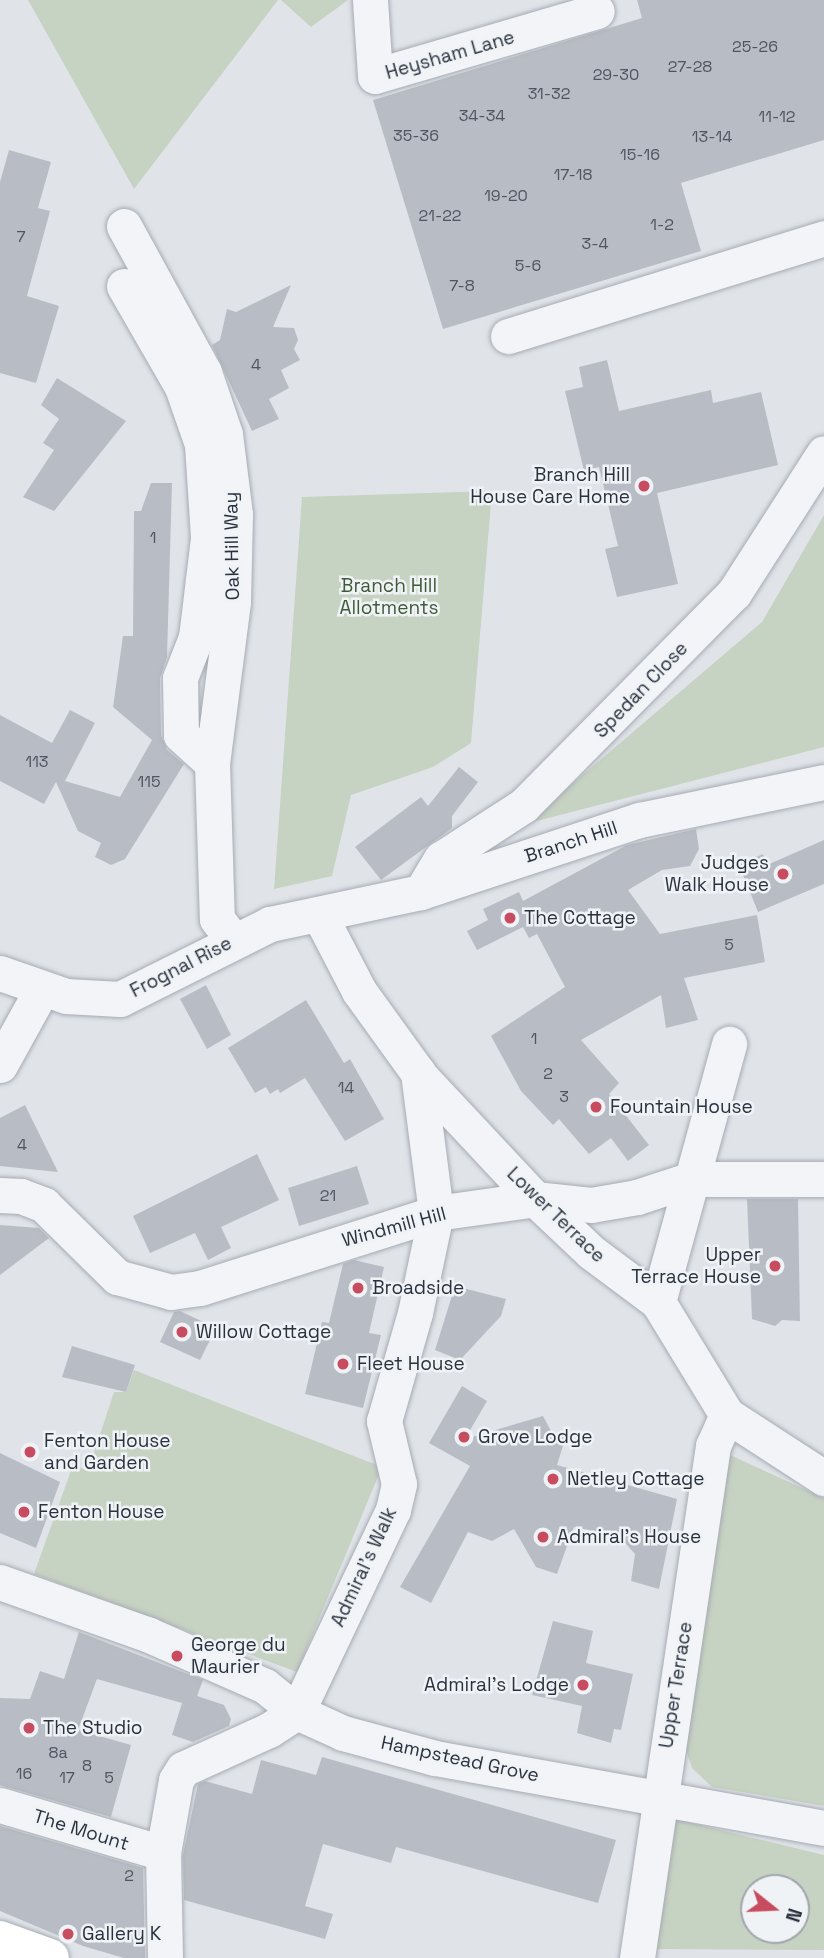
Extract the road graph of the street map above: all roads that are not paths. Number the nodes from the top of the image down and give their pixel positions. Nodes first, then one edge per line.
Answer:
1 (370, 0) edge
2 (597, 11) dead end
3 (124, 226) dead end
4 (824, 238) edge
5 (124, 286) dead end
6 (508, 336) dead end
7 (824, 453) edge
8 (212, 763) junction
9 (824, 782) edge
10 (421, 892) junction
11 (320, 916) junction
12 (233, 940) junction
13 (0, 973) edge
14 (42, 989) junction
15 (729, 1044) dead end
16 (0, 1065) edge
17 (418, 1072) junction
18 (692, 1179) junction
19 (824, 1179) edge
20 (0, 1195) edge
21 (535, 1199) junction
22 (436, 1213) junction
23 (657, 1303) junction
24 (727, 1415) junction
25 (824, 1478) edge
26 (0, 1582) edge
27 (297, 1712) junction
28 (661, 1799) junction
29 (0, 1805) edge
30 (824, 1828) edge
31 (163, 1853) junction
32 (0, 1940) edge
33 (50, 1958) edge
34 (165, 1958) edge
35 (637, 1958) edge

1 - 2 street, Heysham Lane
3 - 8 street, Oak Hill Way
4 - 6 street
5 - 8 street, Oak Hill Way
7 - 10 street, Spedan Close
8 - 12 street, Oak Hill Way
9 - 10 street, Branch Hill
10 - 11 street, Branch Hill
11 - 12 street, Frognal Rise
11 - 17 street, Lower Terrace
12 - 14 street, Frognal Rise
13 - 14 street, Frognal Rise
14 - 16 street
15 - 18 street
17 - 21 street, Lower Terrace
17 - 22 street, Admiral's Walk
18 - 19 street, Windmill Hill
18 - 21 street, Windmill Hill
18 - 23 street
20 - 22 street, Windmill Hill
21 - 22 street, Windmill Hill
21 - 23 street, Lower Terrace
22 - 27 street, Admiral's Walk
23 - 24 street, Lower Terrace
24 - 25 street, Lower Terrace
24 - 28 street, Upper Terrace
26 - 27 street, Hampstead Grove
27 - 28 street, Hampstead Grove
27 - 31 street
28 - 30 street, Hampstead Grove
28 - 35 street, Upper Terrace
29 - 31 street, The Mount
31 - 34 street
32 - 33 main road

